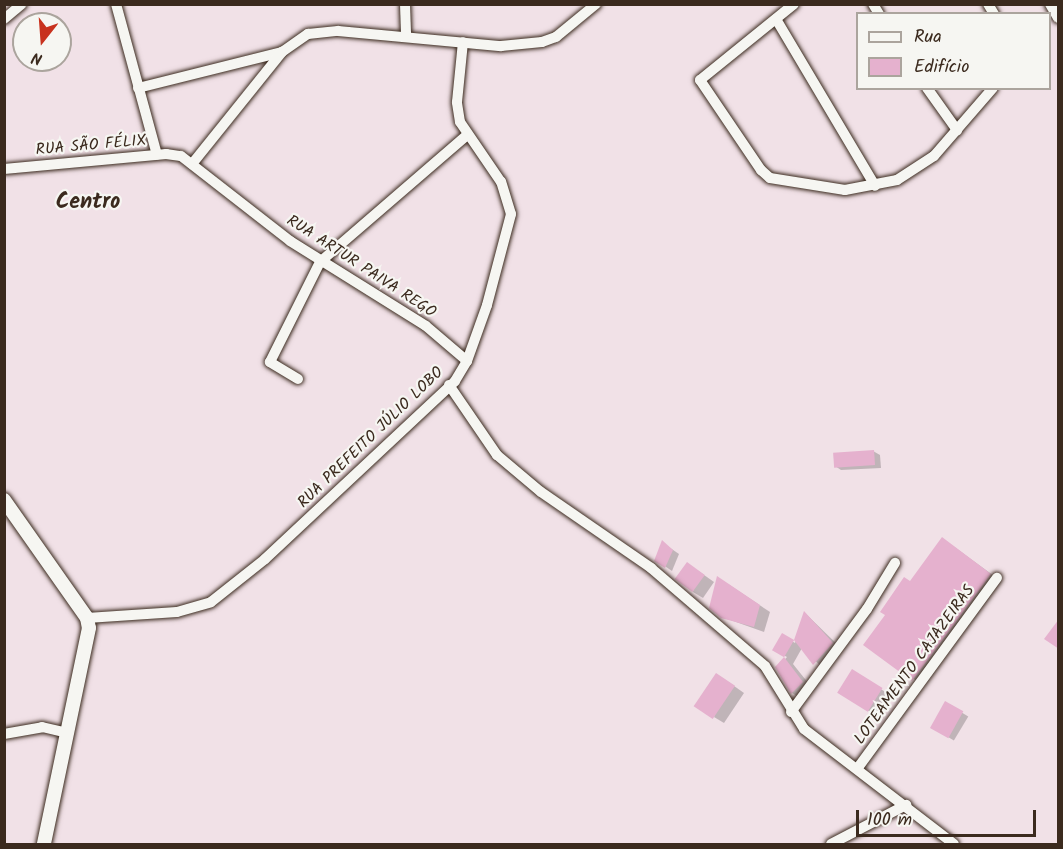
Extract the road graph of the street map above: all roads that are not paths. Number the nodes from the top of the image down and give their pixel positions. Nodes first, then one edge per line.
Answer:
1 (22, 4) edge
2 (116, 4) edge
3 (405, 4) edge
4 (596, 4) edge
5 (794, 4) edge
6 (1050, 4) edge
7 (1055, 18) edge
8 (4, 19) edge
9 (776, 19) junction
10 (406, 36) junction
11 (462, 42) junction
12 (282, 52) junction
13 (138, 88) junction
14 (928, 90) edge
15 (991, 90) edge
16 (957, 130) junction
17 (466, 136) junction
18 (157, 155) junction
19 (181, 156) joint
20 (192, 164) junction
21 (4, 169) edge
22 (875, 186) junction
23 (320, 262) junction
24 (467, 361) junction
25 (298, 379) dead end
26 (449, 385) junction
27 (4, 500) edge
28 (895, 563) dead end
29 (997, 578) dead end
30 (87, 618) junction
31 (792, 712) junction
32 (68, 733) junction
33 (4, 734) edge
34 (857, 770) junction
35 (906, 805) junction
36 (44, 844) edge
37 (831, 844) edge
38 (954, 844) edge

1 - 8 street
2 - 13 street
3 - 10 street
4 - 11 street
5 - 9 street
6 - 7 street
9 - 22 street
9 - 22 street
10 - 11 street
10 - 12 street
11 - 17 street, RUA PREFEITO JÚLIO LOBO
12 - 13 street
12 - 20 street
13 - 18 street
14 - 16 street
15 - 16 street
16 - 22 street
17 - 23 street
17 - 24 street, RUA PREFEITO JÚLIO LOBO
18 - 19 street, RUA SÃO FÉLIX
18 - 21 street, RUA SÃO FÉLIX
19 - 20 street, RUA ARTUR PAIVA REGO
20 - 23 street, RUA ARTUR PAIVA REGO
23 - 24 street, RUA ARTUR PAIVA REGO
23 - 25 street
24 - 26 street, RUA PREFEITO JÚLIO LOBO
26 - 30 street, RUA PREFEITO JÚLIO LOBO
26 - 31 street
27 - 30 street
28 - 31 street
29 - 34 street, LOTEAMENTO CAJAZEIRAS
30 - 32 street
31 - 34 street
32 - 33 street
32 - 36 street
34 - 35 street
35 - 37 street
35 - 38 street

